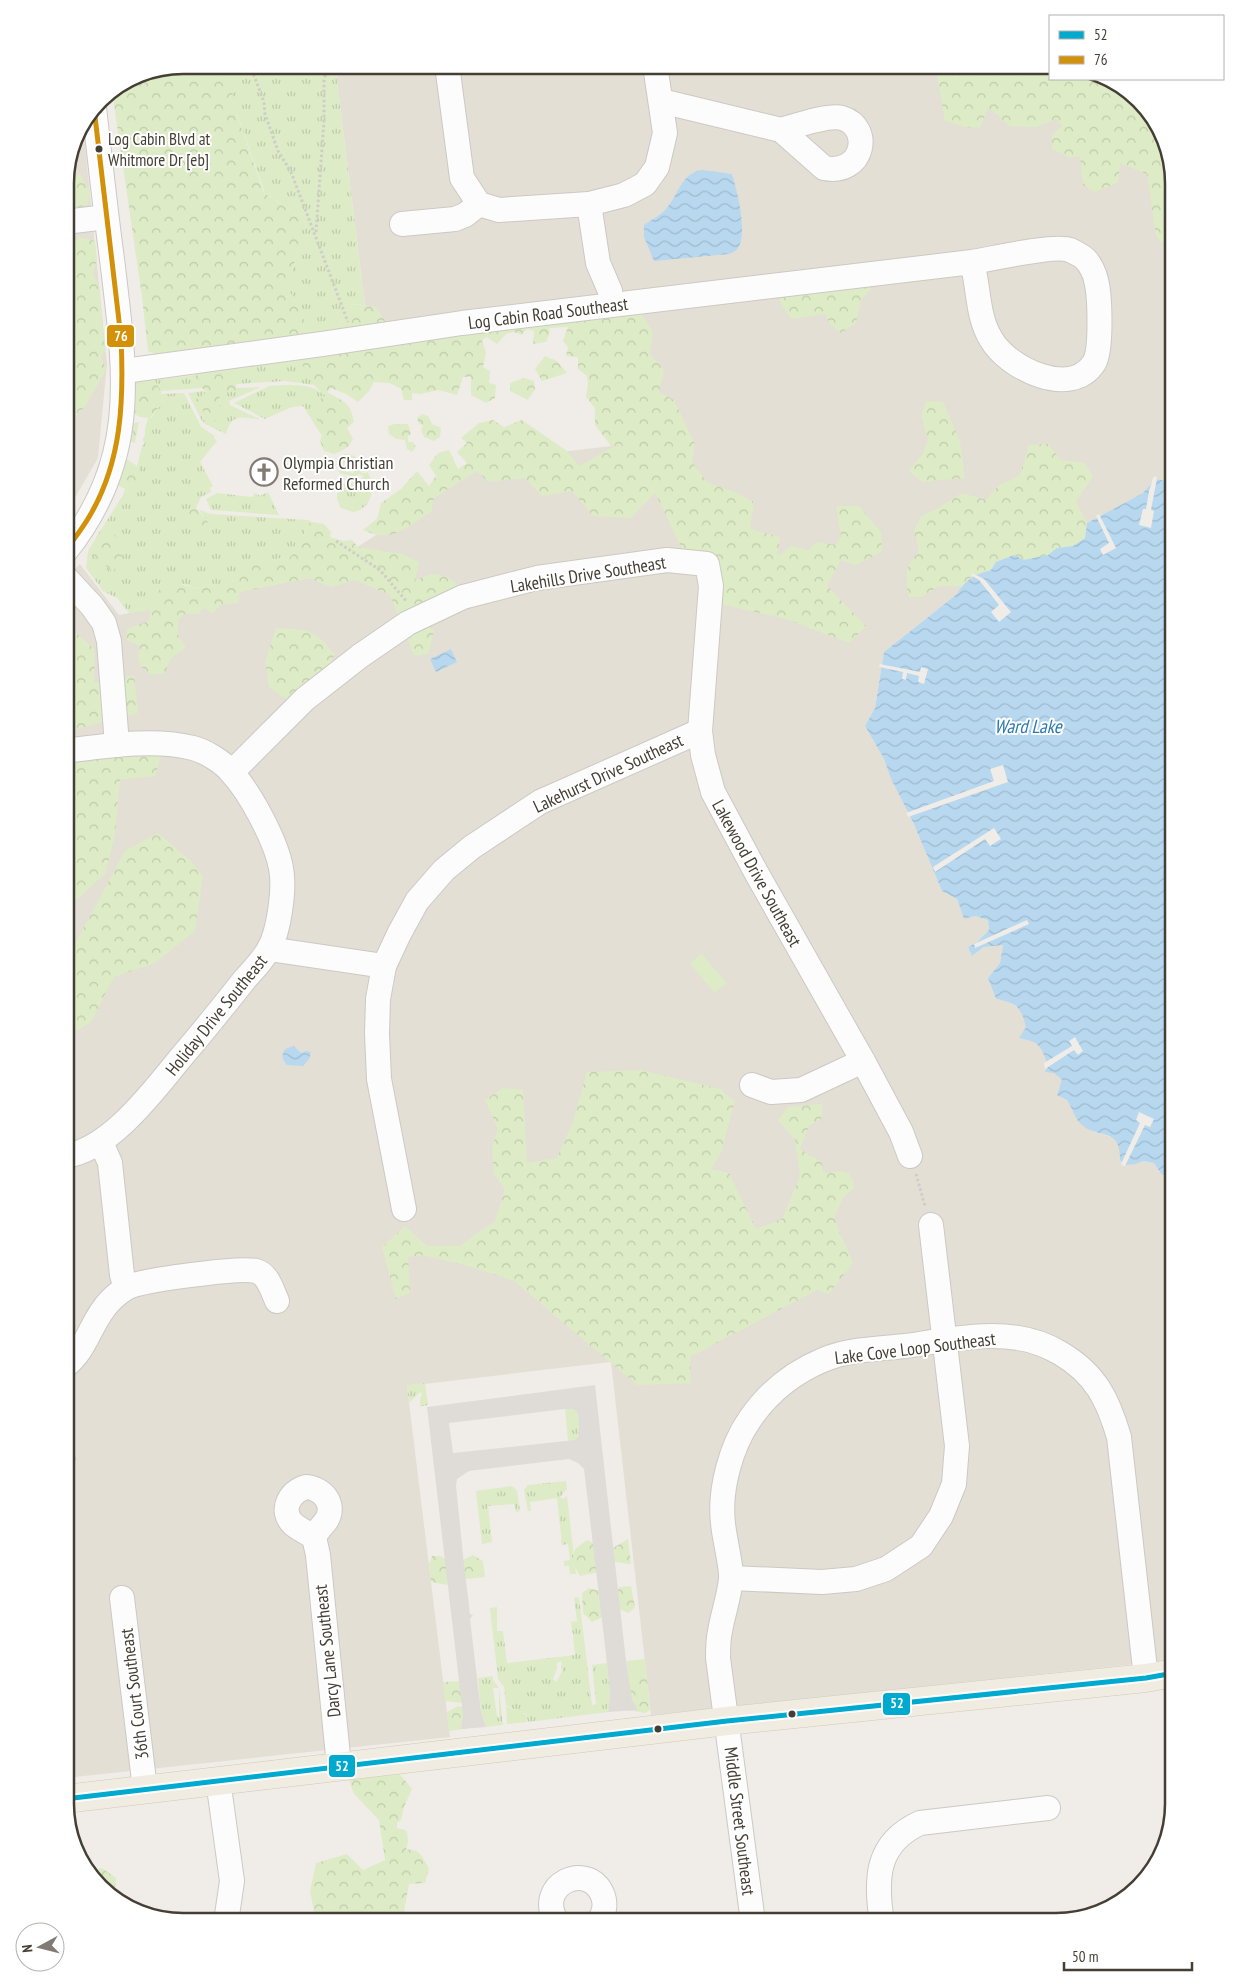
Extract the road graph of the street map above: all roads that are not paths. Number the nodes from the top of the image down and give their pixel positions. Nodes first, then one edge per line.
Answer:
1 (448, 74) edge
2 (656, 74) edge
3 (661, 101) junction
4 (95, 117) edge
5 (781, 130) dead end
6 (479, 204) junction
7 (589, 204) junction
8 (106, 216) junction
9 (74, 221) edge
10 (402, 224) dead end
11 (972, 262) junction
12 (610, 291) dead end
13 (124, 371) junction
14 (74, 541) edge
15 (707, 564) joint
16 (74, 587) edge
17 (700, 731) junction
18 (117, 745) junction
19 (74, 750) edge
20 (232, 772) junction
21 (269, 949) junction
22 (384, 966) junction
23 (863, 1061) junction
24 (752, 1085) dead end
25 (101, 1142) junction
26 (74, 1154) edge
27 (910, 1156) road end
28 (404, 1209) dead end
29 (931, 1225) road end
30 (126, 1288) junction
31 (278, 1301) dead end
32 (944, 1341) junction
33 (74, 1360) edge
34 (314, 1537) dead end
35 (731, 1578) junction
36 (122, 1598) dead end
37 (1165, 1675) edge
38 (1146, 1678) junction
39 (1165, 1680) edge
40 (727, 1721) junction
41 (339, 1766) junction
42 (218, 1780) junction
43 (145, 1789) junction
44 (74, 1798) edge
45 (1048, 1808) dead end
46 (227, 1913) edge
47 (552, 1913) edge
48 (602, 1913) edge
49 (752, 1913) edge
50 (881, 1913) edge

1 - 6 street
2 - 3 street
3 - 5 street
3 - 7 street
4 - 8 street
6 - 7 street
6 - 10 street
7 - 12 street
8 - 9 street
8 - 13 street
11 - 11 street, Log Cabin Road Southeast
11 - 13 street, Log Cabin Road Southeast
13 - 14 street
15 - 17 street, Lakewood Drive Southeast
15 - 20 street, Lakehills Drive Southeast
16 - 18 street
17 - 22 street, Lakehurst Drive Southeast
17 - 23 street, Lakewood Drive Southeast
18 - 19 street, Holiday Drive Southeast
18 - 20 street, Holiday Drive Southeast
20 - 21 street, Holiday Drive Southeast
21 - 22 street
21 - 25 street, Holiday Drive Southeast
22 - 28 street, Lakehurst Drive Southeast
23 - 24 street
23 - 27 street, Lakewood Drive Southeast
25 - 26 street, Holiday Drive Southeast
25 - 30 street
29 - 32 street
30 - 31 street
30 - 33 street
32 - 35 street, Lake Cove Loop Southeast
32 - 35 street
32 - 38 street, Lake Cove Loop Southeast
34 - 41 street, Darcy Lane Southeast
35 - 40 street, Lake Cove Loop Southeast
36 - 43 street, 36th Court Southeast
37 - 38 main road
38 - 39 main road
38 - 40 main road
40 - 41 main road
40 - 49 street, Middle Street Southeast
41 - 42 main road
42 - 43 main road
42 - 46 street
43 - 44 main road
45 - 50 street
47 - 48 street

